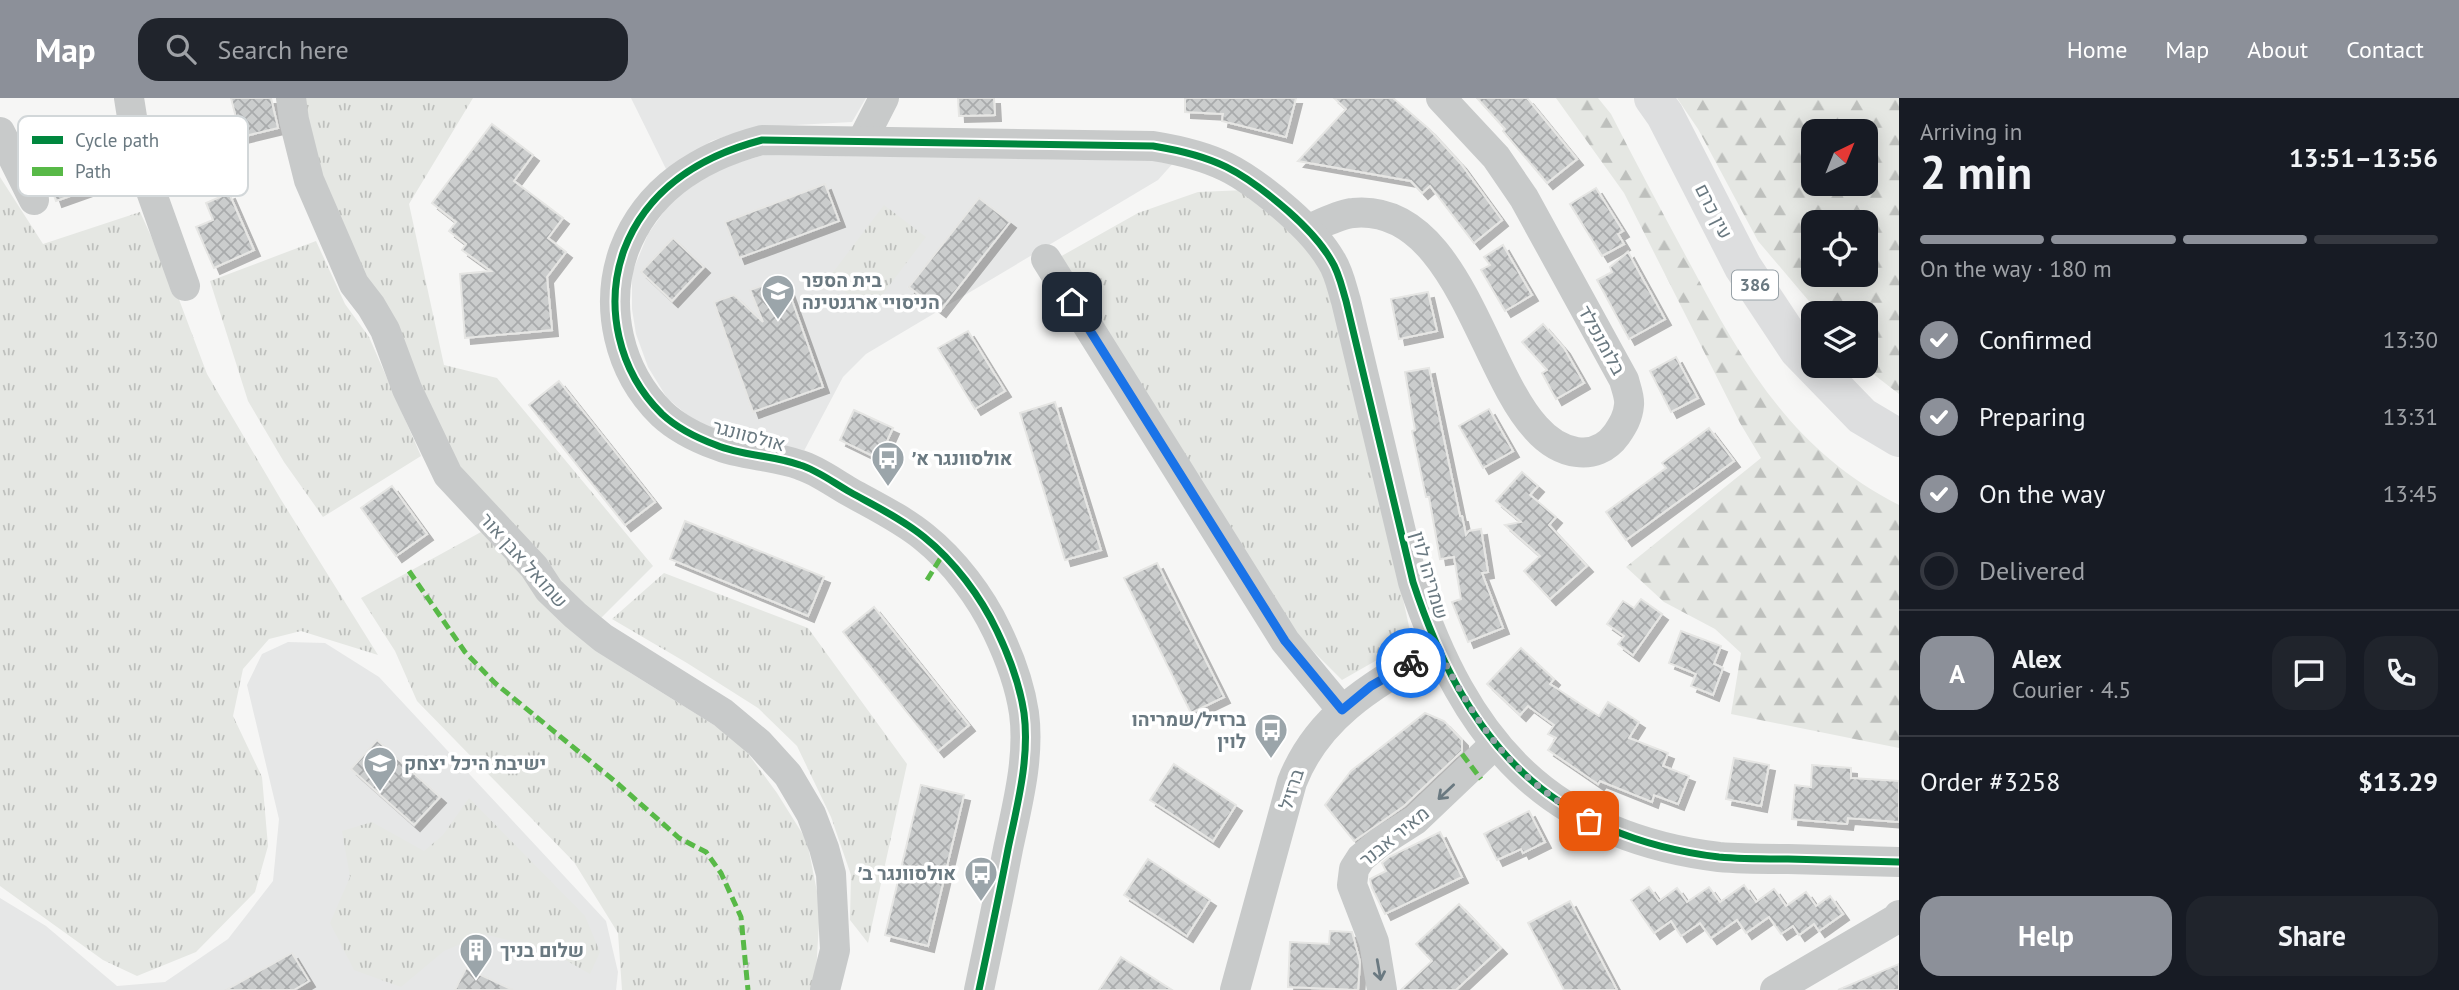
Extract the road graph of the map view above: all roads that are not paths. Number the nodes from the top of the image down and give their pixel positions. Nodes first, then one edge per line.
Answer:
1 (129, 98) edge
2 (291, 98) edge
3 (884, 98) edge
4 (1441, 98) edge
5 (1653, 98) edge
6 (132, 116) edge
7 (0, 132) edge
8 (862, 141) junction
9 (18, 168) edge
10 (32, 196) edge
11 (153, 196) edge
12 (34, 200) dead end
13 (1308, 229) junction
14 (1046, 259) dead end
15 (185, 286) dead end
16 (1899, 438) edge
17 (1437, 648) junction
18 (1342, 710) junction
19 (1495, 744) junction
20 (1899, 862) edge
21 (1899, 915) edge
22 (825, 990) edge
23 (979, 990) edge
24 (1235, 990) edge
25 (1382, 990) edge
26 (1775, 990) edge

1 - 6 street
2 - 22 street, שמואל אבן אור
3 - 8 street
4 - 13 street, בלומנפלד
5 - 16 main road, עין כרם / 386
7 - 9 street
8 - 13 street, אולסוונגר
8 - 23 street, אולסוונגר
10 - 12 street
11 - 15 street
13 - 17 street, שמריהו לוין
14 - 18 street
17 - 18 street, ברזיל
17 - 19 street, שמריהו לוין
18 - 24 street, ברזיל
19 - 20 street, שמריהו לוין
19 -> 25 street, מאיר אבנר
21 - 26 street

